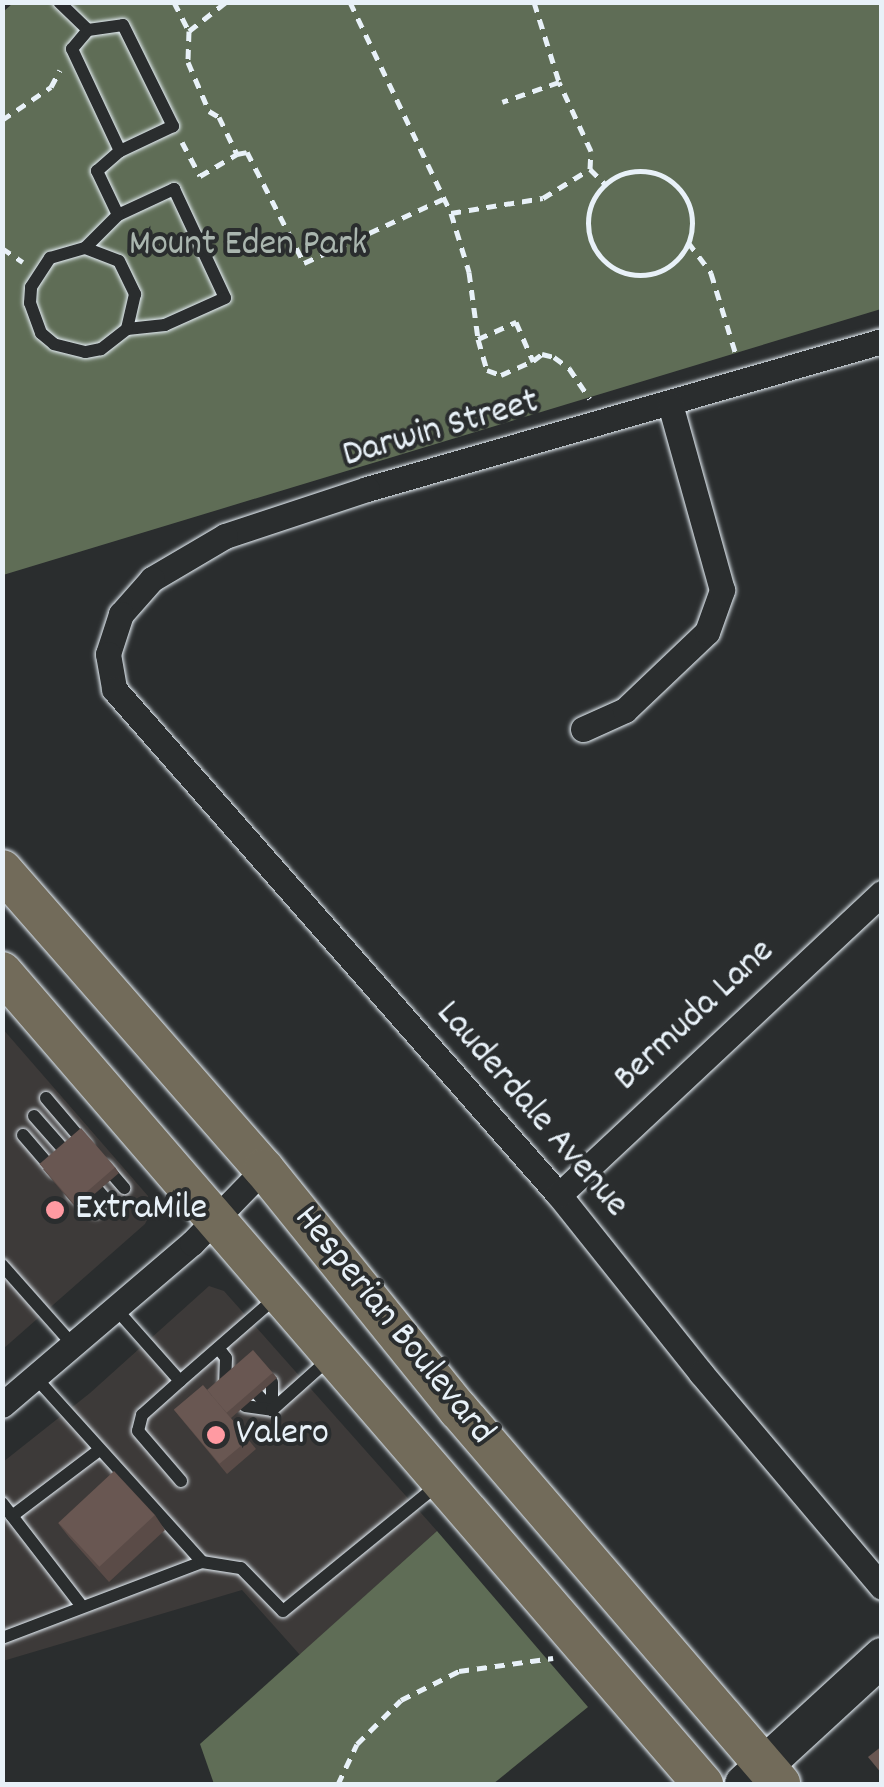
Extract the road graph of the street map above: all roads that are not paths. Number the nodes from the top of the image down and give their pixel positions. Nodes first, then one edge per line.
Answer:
1 (59, 2) edge
2 (88, 30) junction
3 (120, 151) junction
4 (118, 215) junction
5 (85, 248) junction
6 (127, 329) junction
7 (882, 341) edge
8 (670, 404) junction
9 (114, 689) joint
10 (583, 729) dead end
11 (2, 870) edge
12 (882, 893) edge
13 (2, 972) edge
14 (46, 1098) dead end
15 (34, 1116) dead end
16 (23, 1134) dead end
17 (264, 1169) junction
18 (124, 1188) dead end
19 (560, 1194) junction
20 (108, 1202) dead end
21 (96, 1212) dead end
22 (216, 1218) junction
23 (2, 1265) edge
24 (281, 1293) junction
25 (116, 1309) junction
26 (74, 1346) junction
27 (333, 1355) junction
28 (231, 1359) junction
29 (36, 1378) junction
30 (180, 1381) junction
31 (272, 1382) edge
32 (225, 1383) edge
33 (258, 1394) edge
34 (2, 1405) edge
35 (245, 1406) edge
36 (272, 1410) junction
37 (98, 1450) junction
38 (181, 1481) dead end
39 (441, 1482) junction
40 (2, 1503) edge
41 (12, 1516) junction
42 (202, 1562) junction
43 (882, 1588) edge
44 (80, 1604) junction
45 (2, 1638) edge
46 (882, 1657) edge
47 (762, 1778) edge
48 (702, 1784) edge

1 - 2 lane
2 - 3 lane
2 - 3 lane
3 - 4 lane
4 - 5 lane
4 - 6 lane
5 - 6 lane
5 - 6 lane
7 - 8 street, Darwin Street
8 - 9 street, Darwin Street
8 - 10 street
9 - 19 street, Lauderdale Avenue
11 - 17 main road, Hesperian Boulevard
12 - 19 street, Bermuda Lane
13 - 22 main road, Hesperian Boulevard
14 - 18 lane
15 - 20 lane
16 - 21 lane
17 - 22 street
17 - 47 main road, Hesperian Boulevard
19 - 43 street, Lauderdale Avenue
22 - 24 main road, Hesperian Boulevard
22 - 25 street
23 - 26 lane
24 - 27 main road, Hesperian Boulevard
24 - 28 lane
25 - 26 street
25 - 30 lane
26 - 29 street
27 - 36 lane
27 - 39 main road, Hesperian Boulevard
28 - 30 lane
28 - 32 lane
29 - 34 street
29 - 37 lane
30 - 38 lane
31 - 36 lane
33 - 36 lane
35 - 36 lane
37 - 41 lane
37 - 42 lane
39 - 42 lane
39 - 48 main road, Hesperian Boulevard
40 - 41 lane
41 - 44 lane
42 - 44 lane
44 - 45 lane
46 - 47 street

